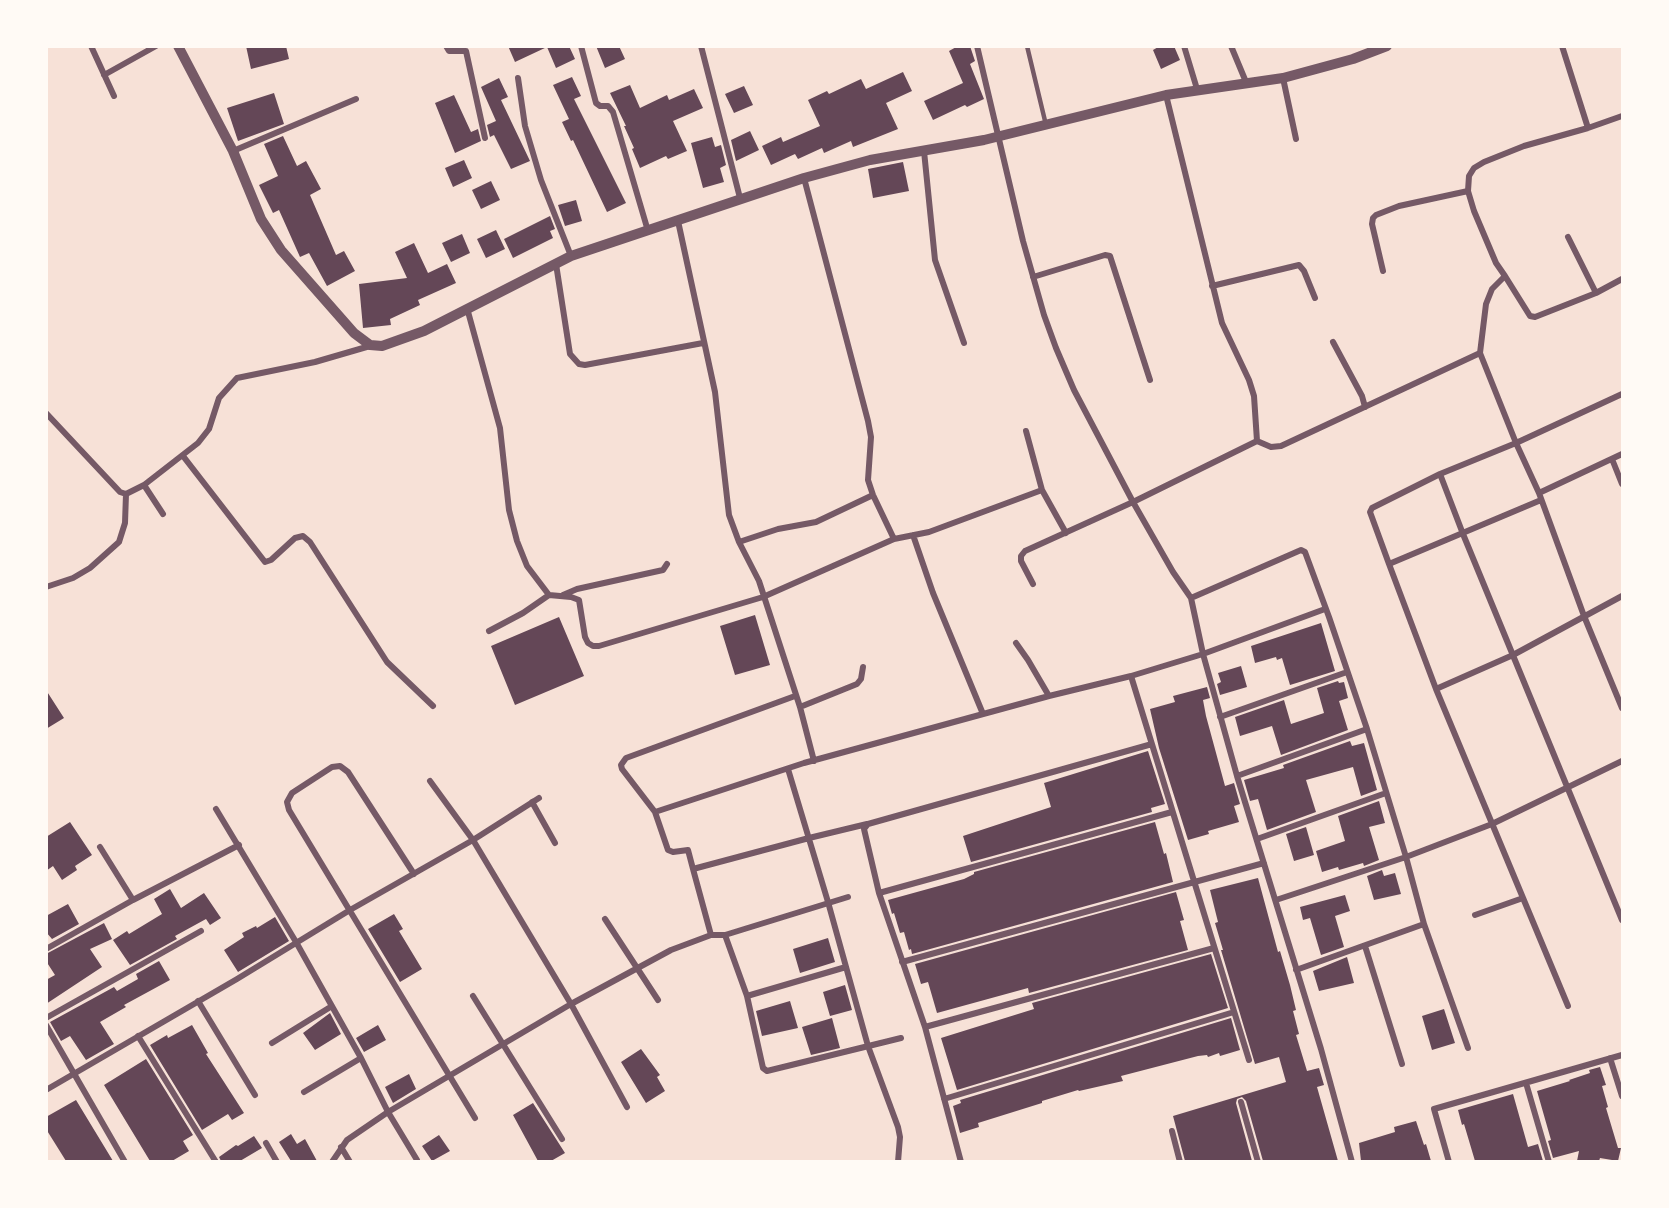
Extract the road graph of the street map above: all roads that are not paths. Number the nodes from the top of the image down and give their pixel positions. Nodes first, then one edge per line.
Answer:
1 (91, 46) edge
2 (156, 46) edge
3 (178, 46) edge
4 (446, 46) edge
5 (581, 46) edge
6 (701, 46) edge
7 (977, 46) edge
8 (1027, 46) edge
9 (1184, 46) edge
10 (1231, 46) edge
11 (1387, 46) edge
12 (1562, 46) edge
13 (104, 75) junction
14 (518, 78) dead end
15 (1283, 78) junction
16 (1246, 82) junction
17 (1197, 90) junction
18 (1166, 95) junction
19 (114, 96) dead end
20 (356, 99) dead end
21 (1623, 116) edge
22 (1046, 125) junction
23 (1588, 128) junction
24 (999, 136) junction
25 (485, 138) dead end
26 (1296, 139) dead end
27 (924, 151) junction
28 (233, 152) junction
29 (804, 178) junction
30 (1468, 191) junction
31 (740, 198) junction
32 (678, 222) junction
33 (648, 231) junction
34 (1568, 237) dead end
35 (571, 256) junction
36 (555, 263) junction
37 (1383, 272) dead end
38 (1505, 276) junction
39 (1033, 277) junction
40 (1623, 279) edge
41 (1212, 286) junction
42 (1596, 293) junction
43 (1315, 298) dead end
44 (467, 308) junction
45 (1333, 342) dead end
46 (703, 343) junction
47 (964, 343) dead end
48 (370, 345) junction
49 (1480, 353) junction
50 (1150, 380) dead end
51 (1623, 394) edge
52 (1365, 406) junction
53 (46, 413) edge
54 (1026, 431) dead end
55 (1257, 441) junction
56 (1516, 443) junction
57 (1623, 454) edge
58 (183, 456) junction
59 (1612, 459) junction
60 (1440, 474) junction
61 (144, 484) junction
62 (1623, 484) edge
63 (1042, 490) junction
64 (1539, 493) junction
65 (126, 494) junction
66 (873, 495) junction
67 (1541, 500) junction
68 (1133, 502) junction
69 (163, 514) dead end
70 (1066, 533) junction
71 (1463, 534) junction
72 (913, 535) junction
73 (894, 539) junction
74 (739, 542) junction
75 (667, 564) dead end
76 (1389, 564) junction
77 (1033, 584) dead end
78 (46, 587) edge
79 (549, 595) junction
80 (1623, 596) edge
81 (556, 597) junction
82 (763, 597) junction
83 (1191, 598) junction
84 (1325, 609) junction
85 (1584, 616) junction
86 (489, 631) dead end
87 (1016, 643) dead end
88 (1203, 654) junction
89 (1513, 656) junction
90 (863, 667) dead end
91 (1347, 672) junction
92 (1131, 676) junction
93 (1436, 689) junction
94 (795, 696) junction
95 (1048, 696) junction
96 (433, 706) dead end
97 (800, 707) junction
98 (1623, 708) edge
99 (983, 714) junction
100 (1221, 717) junction
101 (1367, 729) junction
102 (1152, 744) junction
103 (814, 761) junction
104 (1623, 761) edge
105 (788, 769) junction
106 (1237, 776) junction
107 (430, 781) dead end
108 (1567, 787) junction
109 (1386, 793) junction
110 (538, 798) dead end
111 (532, 802) junction
112 (216, 809) dead end
113 (655, 812) junction
114 (1172, 812) junction
115 (868, 824) junction
116 (1492, 824) junction
117 (809, 837) junction
118 (1257, 839) junction
119 (473, 840) junction
120 (555, 843) dead end
121 (239, 845) junction
122 (100, 847) dead end
123 (1406, 857) junction
124 (1264, 863) junction
125 (693, 869) junction
126 (414, 874) junction
127 (1194, 881) junction
128 (879, 893) junction
129 (848, 897) dead end
130 (1523, 898) junction
131 (134, 900) junction
132 (1276, 900) junction
133 (828, 902) junction
134 (350, 910) junction
135 (1475, 915) dead end
136 (605, 919) dead end
137 (1623, 920) edge
138 (1424, 924) junction
139 (201, 931) dead end
140 (711, 935) junction
141 (725, 935) junction
142 (296, 942) junction
143 (1365, 946) junction
144 (1214, 948) junction
145 (46, 949) edge
146 (902, 962) junction
147 (638, 967) junction
148 (846, 967) junction
149 (1296, 970) junction
150 (473, 996) dead end
151 (747, 996) junction
152 (658, 1000) dead end
153 (198, 1001) junction
154 (571, 1004) junction
155 (332, 1006) junction
156 (1568, 1006) dead end
157 (1234, 1012) junction
158 (46, 1018) edge
159 (46, 1025) edge
160 (925, 1027) junction
161 (138, 1036) junction
162 (902, 1038) dead end
163 (272, 1044) dead end
164 (505, 1044) junction
165 (868, 1046) junction
166 (1468, 1048) dead end
167 (1623, 1055) edge
168 (361, 1058) junction
169 (1610, 1058) junction
170 (1249, 1060) dead end
171 (1402, 1064) dead end
172 (75, 1073) junction
173 (449, 1076) junction
174 (1526, 1083) junction
175 (46, 1090) edge
176 (304, 1092) dead end
177 (255, 1095) dead end
178 (1623, 1096) edge
179 (944, 1099) junction
180 (1241, 1102) dead end
181 (627, 1107) dead end
182 (388, 1112) junction
183 (475, 1118) dead end
184 (1172, 1131) dead end
185 (562, 1138) dead end
186 (266, 1143) dead end
187 (341, 1147) junction
188 (898, 1159) edge
189 (417, 1160) dead end
190 (124, 1161) edge
191 (216, 1161) edge
192 (277, 1161) edge
193 (332, 1161) edge
194 (350, 1161) edge
195 (960, 1161) edge
196 (1180, 1161) edge
197 (1258, 1161) edge
198 (1352, 1161) edge
199 (1449, 1161) edge
200 (1549, 1161) edge

1 - 13 street
2 - 13 street
3 - 28 street
4 - 25 street
5 - 33 street
6 - 31 street
7 - 24 street
8 - 22 lane
9 - 17 street
10 - 16 street
11 - 15 street
12 - 23 street
13 - 19 street
14 - 35 street
15 - 16 street
15 - 26 street
16 - 17 street
17 - 18 street
18 - 22 street
18 - 41 street
20 - 28 street
21 - 23 street
22 - 24 street
23 - 30 street
24 - 27 street
24 - 39 street
27 - 29 street
27 - 47 street
28 - 48 street
29 - 31 street
29 - 66 street
30 - 37 street
30 - 38 street
31 - 32 street
32 - 33 street
32 - 46 street
33 - 35 street
34 - 42 street
35 - 36 street
36 - 44 street
36 - 46 street
38 - 42 street
38 - 49 street
39 - 50 street
39 - 68 street
40 - 42 street
41 - 43 street
41 - 55 street
44 - 48 street
44 - 79 street
45 - 52 street
46 - 74 street
48 - 58 street
49 - 52 street
49 - 56 street
51 - 56 street
52 - 55 street
53 - 65 street
54 - 63 street
55 - 68 street
56 - 60 street
56 - 64 street
57 - 59 street
58 - 61 street
58 - 96 street
59 - 62 street
59 - 64 street
60 - 71 street
60 - 76 street
61 - 65 street
61 - 69 street
63 - 70 street
63 - 72 street
64 - 67 street
65 - 78 street
66 - 73 street
66 - 74 street
67 - 71 street
67 - 85 street
68 - 70 street
68 - 83 street
70 - 77 street
71 - 76 street
71 - 89 street
72 - 73 street
72 - 99 street
73 - 82 street
74 - 82 street
75 - 81 street
76 - 93 street
79 - 81 street
79 - 86 street
80 - 85 street
81 - 82 street
82 - 94 street
83 - 84 street
83 - 88 street
84 - 88 street
84 - 91 street
85 - 89 street
85 - 98 street
87 - 95 street
88 - 92 street
88 - 100 street
89 - 93 street
89 - 108 street
90 - 97 street
91 - 100 street
91 - 101 street
92 - 95 street
92 - 102 street
93 - 116 street
94 - 97 street
94 - 113 street
95 - 99 street
97 - 103 street
99 - 103 street
100 - 106 street
101 - 106 street
101 - 109 street
102 - 114 street
102 - 115 street
103 - 105 street
104 - 108 street
105 - 113 street
105 - 117 street
106 - 118 street
107 - 119 street
108 - 116 street
108 - 137 street
109 - 118 street
109 - 123 street
110 - 111 street
111 - 119 street
111 - 120 street
112 - 121 street
113 - 125 street
114 - 127 street
114 - 128 street
115 - 117 street
115 - 128 street
116 - 123 street
116 - 130 street
117 - 125 street
117 - 133 street
118 - 124 street
119 - 126 street
119 - 154 street
121 - 131 street
121 - 142 street
122 - 131 street
123 - 132 street
123 - 138 street
124 - 127 street
124 - 132 street
125 - 140 street
126 - 134 street
126 - 134 street
127 - 144 street
127 - 146 street
128 - 146 street
129 - 133 street
130 - 135 street
130 - 156 street
131 - 145 street
132 - 149 street
133 - 141 street
133 - 148 street
134 - 142 street
134 - 173 street
136 - 147 street
138 - 143 street
138 - 166 street
139 - 158 street
140 - 141 street
140 - 147 street
141 - 151 street
142 - 153 street
142 - 155 street
143 - 149 street
143 - 171 street
144 - 157 street
144 - 160 street
146 - 160 street
147 - 152 street
147 - 154 street
148 - 151 street
148 - 165 street
149 - 198 street
150 - 164 street
151 - 165 street
153 - 161 street
153 - 177 street
154 - 164 street
154 - 181 street
155 - 163 street
155 - 168 street
157 - 170 street
157 - 179 street
159 - 172 street
160 - 179 street
161 - 172 street
161 - 191 street
162 - 165 street
164 - 173 street
164 - 185 street
165 - 188 street
167 - 169 street
168 - 176 street
168 - 182 street
169 - 174 street
169 - 178 street
172 - 175 street
172 - 190 street
173 - 182 street
173 - 183 street
174 - 199 street
174 - 200 street
179 - 195 street
180 - 197 street
182 - 187 street
182 - 189 street
184 - 196 street
186 - 192 street
187 - 193 street
187 - 194 street

